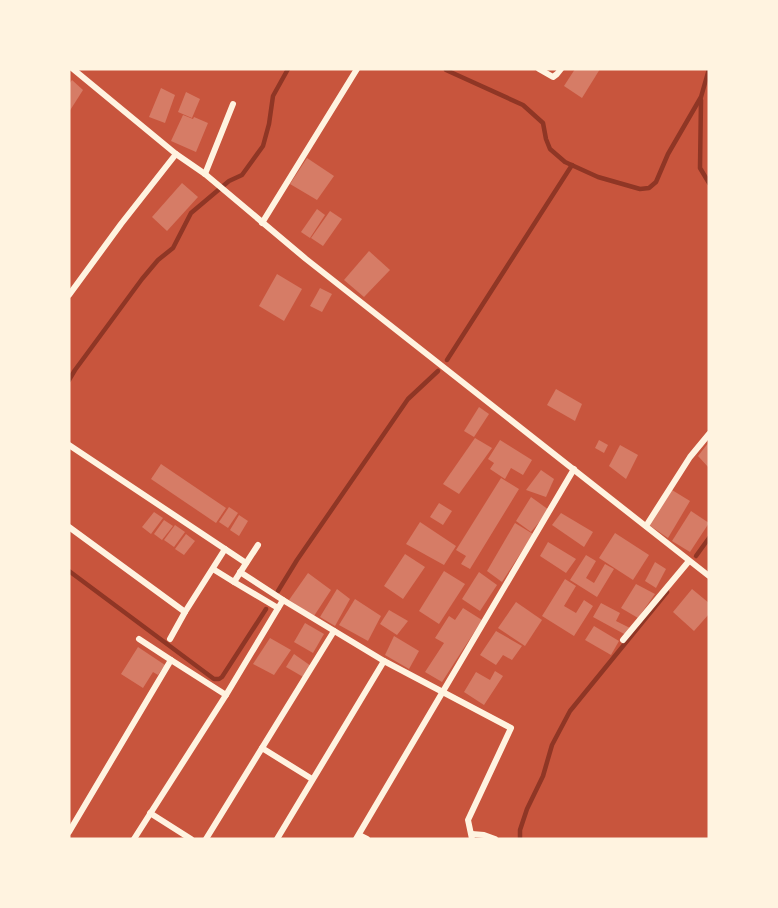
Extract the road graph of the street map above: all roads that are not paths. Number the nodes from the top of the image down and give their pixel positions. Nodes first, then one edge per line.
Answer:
1 (73, 69) edge
2 (357, 69) edge
3 (539, 69) edge
4 (561, 69) edge
5 (69, 76) edge
6 (233, 104) dead end
7 (177, 154) junction
8 (205, 174) junction
9 (262, 223) junction
10 (69, 295) edge
11 (709, 434) edge
12 (69, 445) edge
13 (574, 469) junction
14 (646, 526) junction
15 (69, 527) edge
16 (258, 545) dead end
17 (225, 549) junction
18 (689, 561) junction
19 (246, 563) junction
20 (213, 568) junction
21 (240, 572) junction
22 (709, 576) edge
23 (234, 582) junction
24 (283, 600) junction
25 (278, 608) junction
26 (185, 612) junction
27 (334, 631) junction
28 (139, 639) dead end
29 (170, 639) dead end
30 (623, 640) dead end
31 (171, 660) junction
32 (384, 661) junction
33 (442, 692) junction
34 (226, 695) junction
35 (262, 748) junction
36 (312, 779) junction
37 (150, 813) junction
38 (69, 832) edge
39 (472, 836) edge
40 (358, 837) edge
41 (135, 839) edge
42 (191, 839) edge
43 (206, 839) edge
44 (277, 839) edge
45 (367, 839) edge
46 (495, 839) edge

1 - 5 street
1 - 7 street
2 - 9 street
3 - 4 street
6 - 8 street
7 - 8 street
7 - 10 street
8 - 9 street
9 - 13 street
11 - 14 street
12 - 17 street
13 - 14 street
13 - 33 street
14 - 18 street
15 - 26 street
16 - 19 street
17 - 19 street
17 - 20 street
18 - 22 street
18 - 30 street
19 - 21 street
20 - 23 street
20 - 26 street
21 - 23 street
21 - 24 street
23 - 25 street
24 - 25 street
24 - 27 street
25 - 34 street
26 - 29 street
27 - 32 street
27 - 35 street
28 - 31 street
31 - 34 street
31 - 38 street
32 - 33 street
32 - 36 street
33 - 39 street
33 - 40 street
34 - 37 street
35 - 36 street
35 - 43 street
36 - 44 street
37 - 41 street
37 - 42 street
39 - 46 street
40 - 45 street

